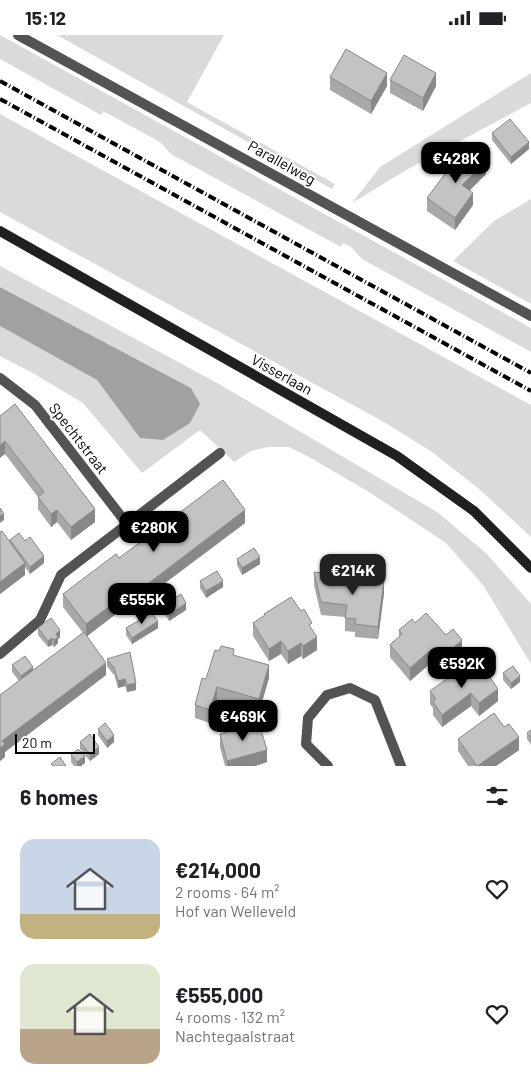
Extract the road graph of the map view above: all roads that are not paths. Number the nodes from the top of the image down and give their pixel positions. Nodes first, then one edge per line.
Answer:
1 (18, 35) edge
2 (0, 231) edge
3 (531, 316) edge
4 (0, 378) edge
5 (220, 453) dead end
6 (127, 524) junction
7 (531, 568) edge
8 (0, 654) edge
9 (328, 766) edge
10 (400, 766) edge

1 - 3 street, Parallelweg
2 - 7 street, Visserlaan
4 - 6 street, Spechtstraat
5 - 6 street
6 - 8 street
9 - 10 street

